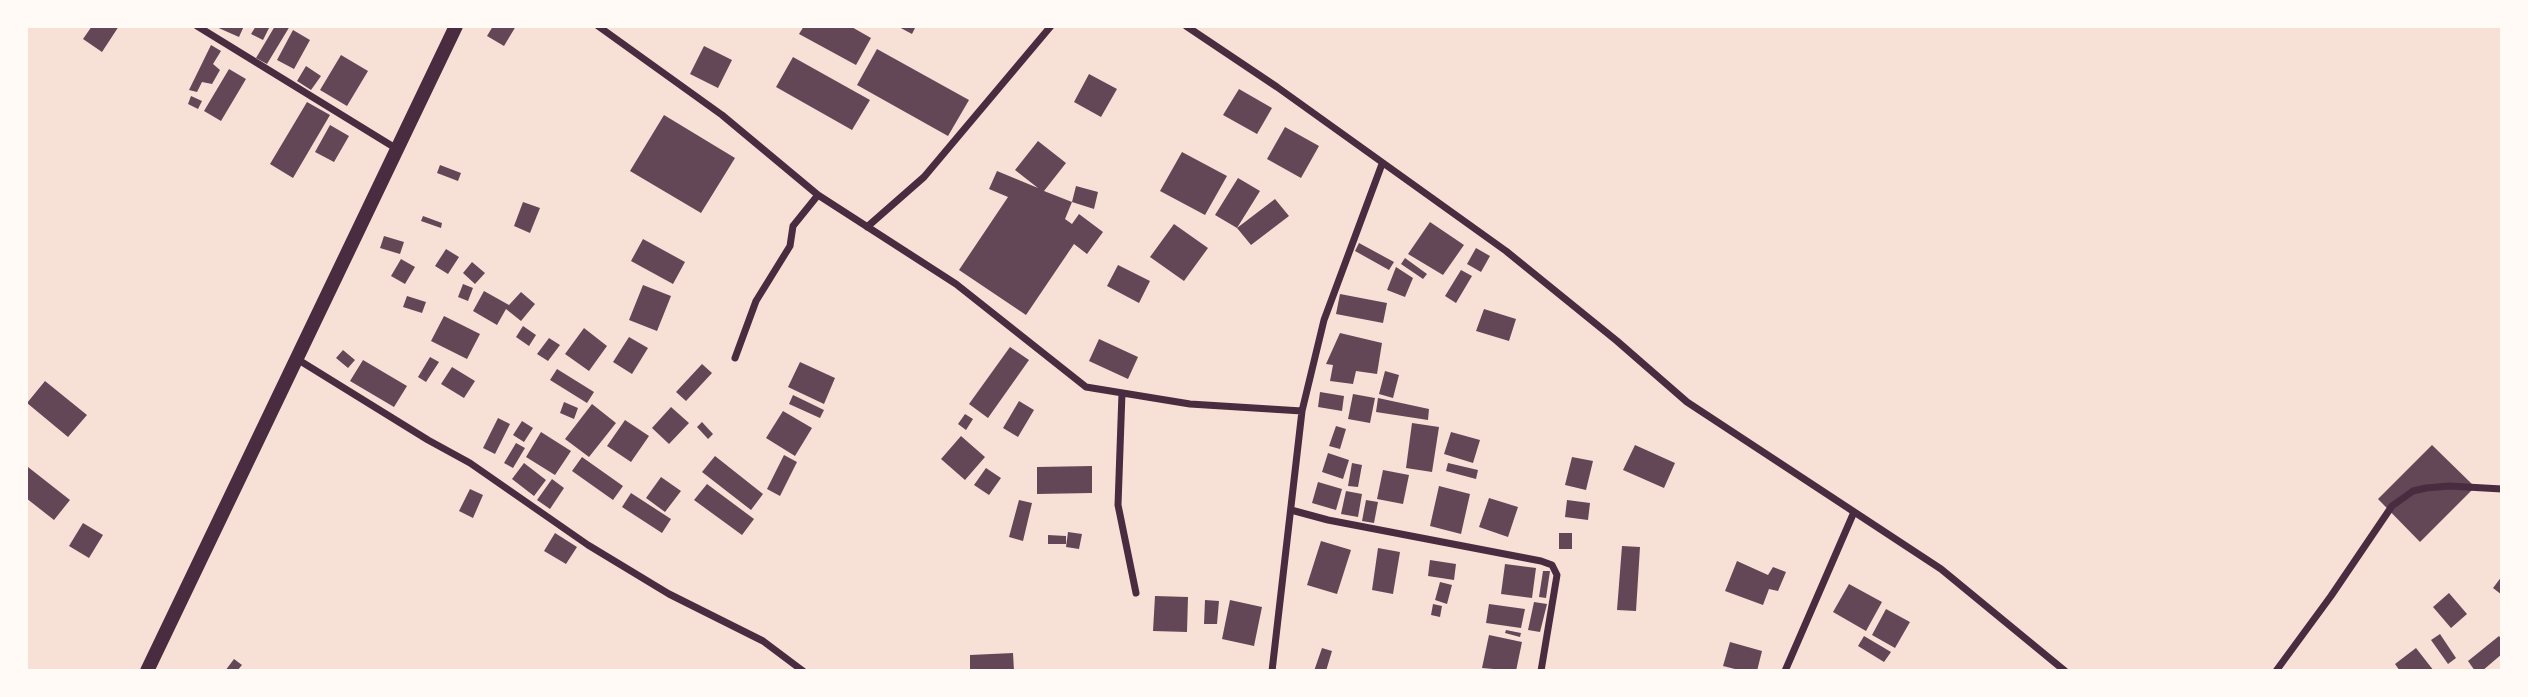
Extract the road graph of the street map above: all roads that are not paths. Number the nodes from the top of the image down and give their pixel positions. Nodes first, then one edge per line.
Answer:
1 (197, 26) edge
2 (456, 26) edge
3 (598, 26) edge
4 (1051, 26) edge
5 (1186, 26) edge
6 (397, 149) junction
7 (1382, 164) junction
8 (818, 195) junction
9 (867, 227) junction
10 (735, 358) dead end
11 (297, 359) junction
12 (1122, 393) junction
13 (1302, 411) junction
14 (2502, 489) edge
15 (1291, 510) junction
16 (1854, 512) junction
17 (1136, 593) dead end
18 (147, 671) edge
19 (803, 671) edge
20 (1272, 671) edge
21 (1541, 671) edge
22 (1784, 671) edge
23 (2065, 671) edge
24 (2276, 671) edge

1 - 6 street
2 - 6 highway
3 - 8 street
4 - 9 street
5 - 7 street
6 - 11 highway
7 - 13 street
7 - 16 street
8 - 9 street
8 - 10 street
9 - 12 street
11 - 18 highway
11 - 19 street
12 - 13 street
12 - 17 street
13 - 15 street
14 - 24 street
15 - 20 street
15 - 21 street
16 - 22 street
16 - 23 street

